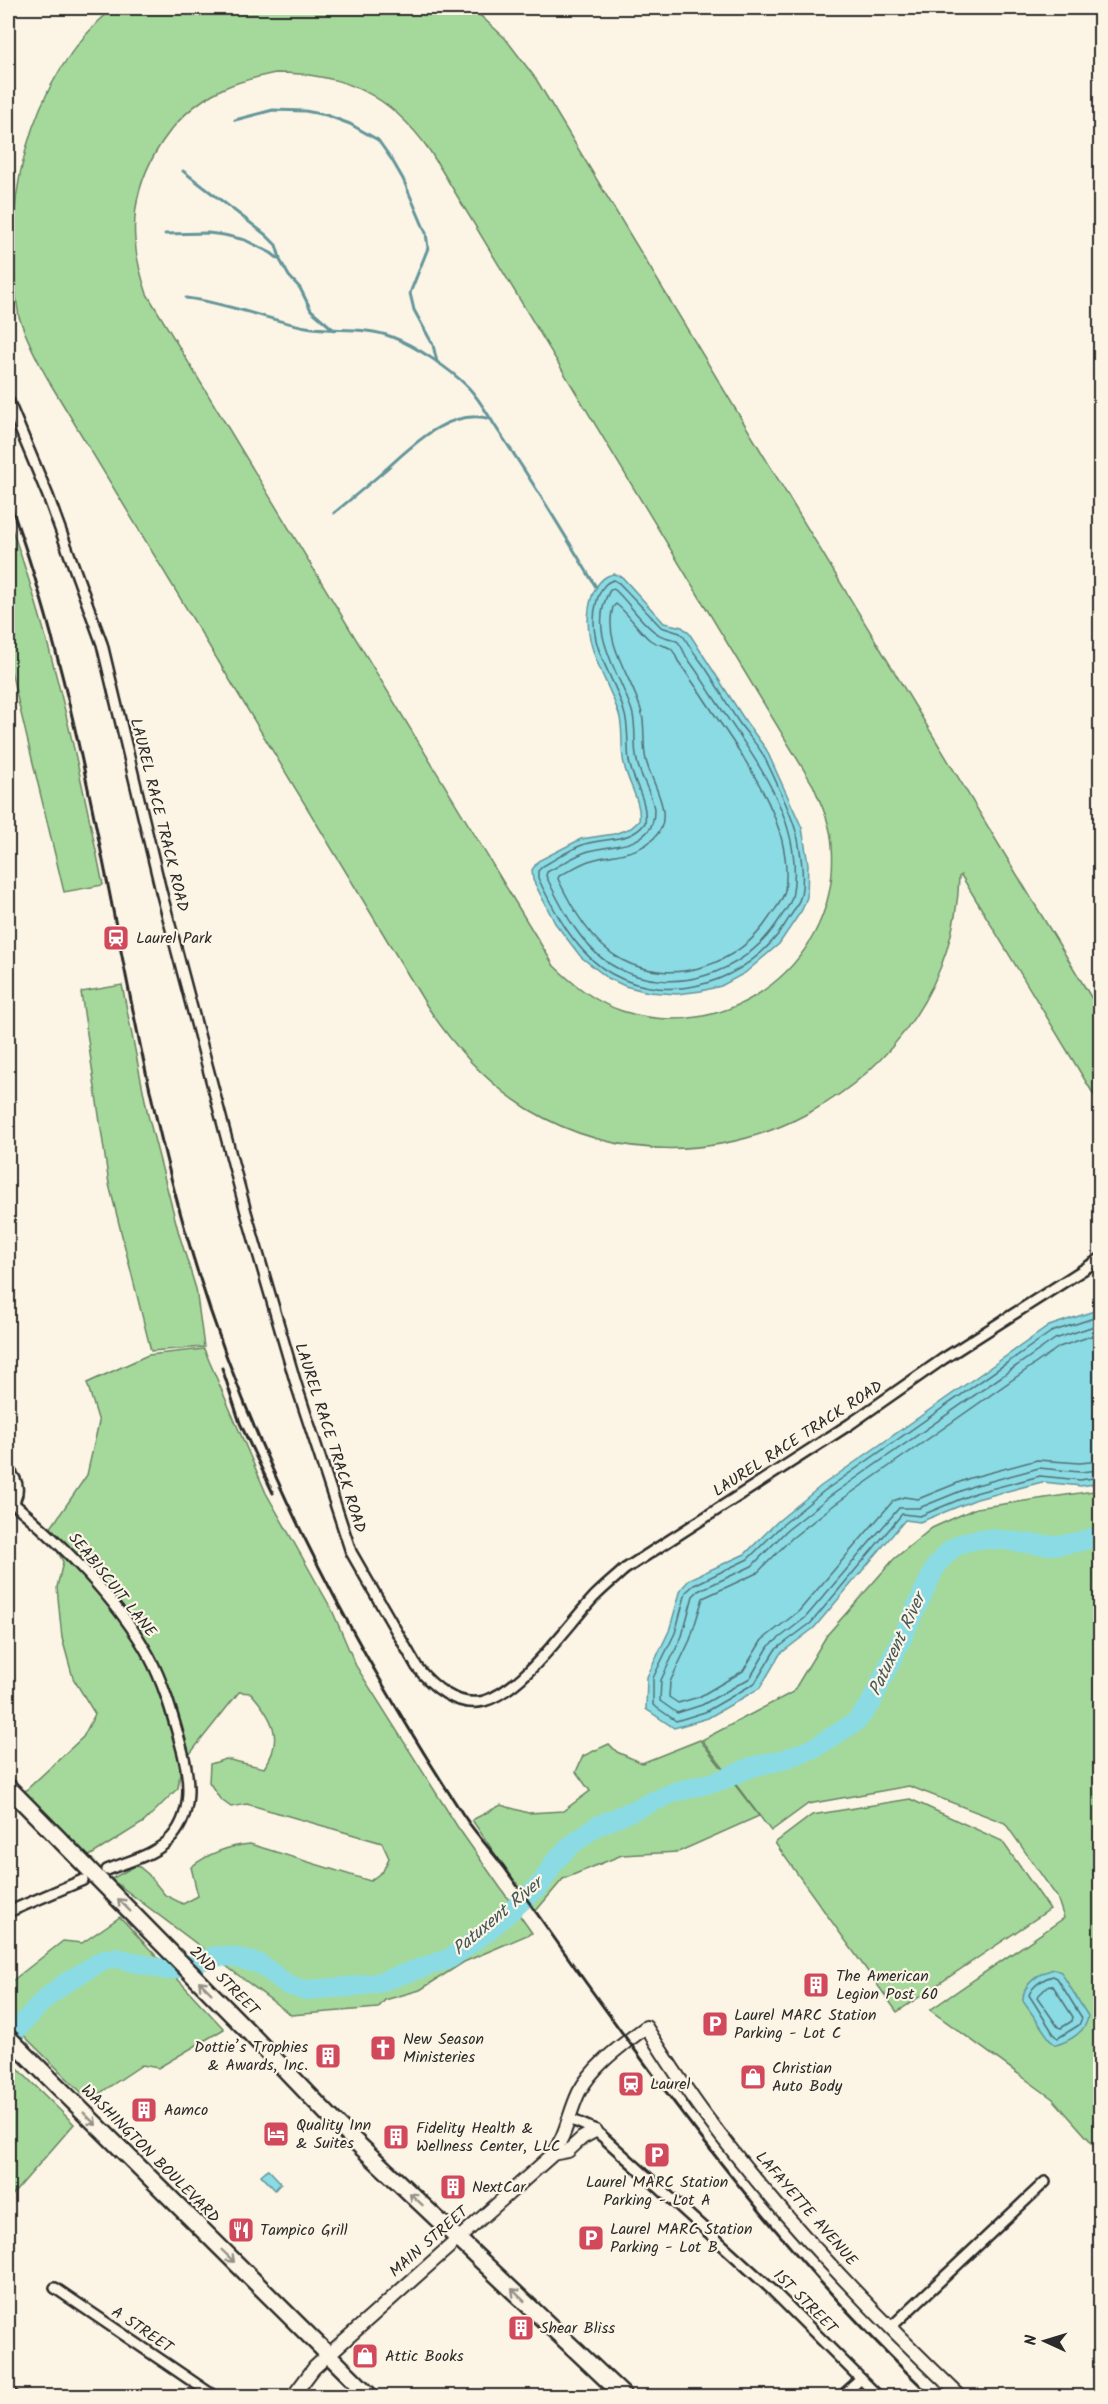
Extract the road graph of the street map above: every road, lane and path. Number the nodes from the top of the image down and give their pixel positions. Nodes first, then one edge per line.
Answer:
1 (8, 400) edge
2 (1101, 1259) edge
3 (8, 1470) edge
4 (10, 1506) edge
5 (8, 1787) edge
6 (107, 1870) dead end
7 (83, 1880) dead end
8 (8, 1912) edge
9 (646, 2027) joint
10 (8, 2037) edge
11 (570, 2119) junction
12 (595, 2131) junction
13 (552, 2154) junction
14 (1045, 2182) dead end
15 (459, 2239) junction
16 (55, 2288) dead end
17 (891, 2328) junction
18 (327, 2356) junction
19 (861, 2379) junction
20 (8, 2392) edge
21 (14, 2397) edge
22 (214, 2397) edge
23 (293, 2397) edge
24 (370, 2397) edge
25 (624, 2397) edge
26 (842, 2397) edge
27 (878, 2397) edge
28 (960, 2397) edge

1 - 2 street, LAUREL RACE TRACK ROAD
3 - 4 street
4 - 6 street, SEABISCUIT LANE
15 -> 5 main road, 2ND STREET
7 - 8 street
9 - 11 street, MAIN STREET
9 - 17 street, LAFAYETTE AVENUE
10 -> 18 main road, WASHINGTON BOULEVARD
11 - 12 street, 1ST STREET
11 - 13 street, MAIN STREET
12 - 13 street
12 - 19 street, 1ST STREET
13 - 15 street, MAIN STREET
14 - 17 street
15 - 18 street, MAIN STREET
25 -> 15 main road, 2ND STREET
16 - 22 street, A STREET
17 - 28 street, LAFAYETTE AVENUE
18 - 23 street, MAIN STREET
18 - 24 main road, WASHINGTON BOULEVARD
19 - 26 street
19 - 27 street, 1ST STREET
20 - 21 street

